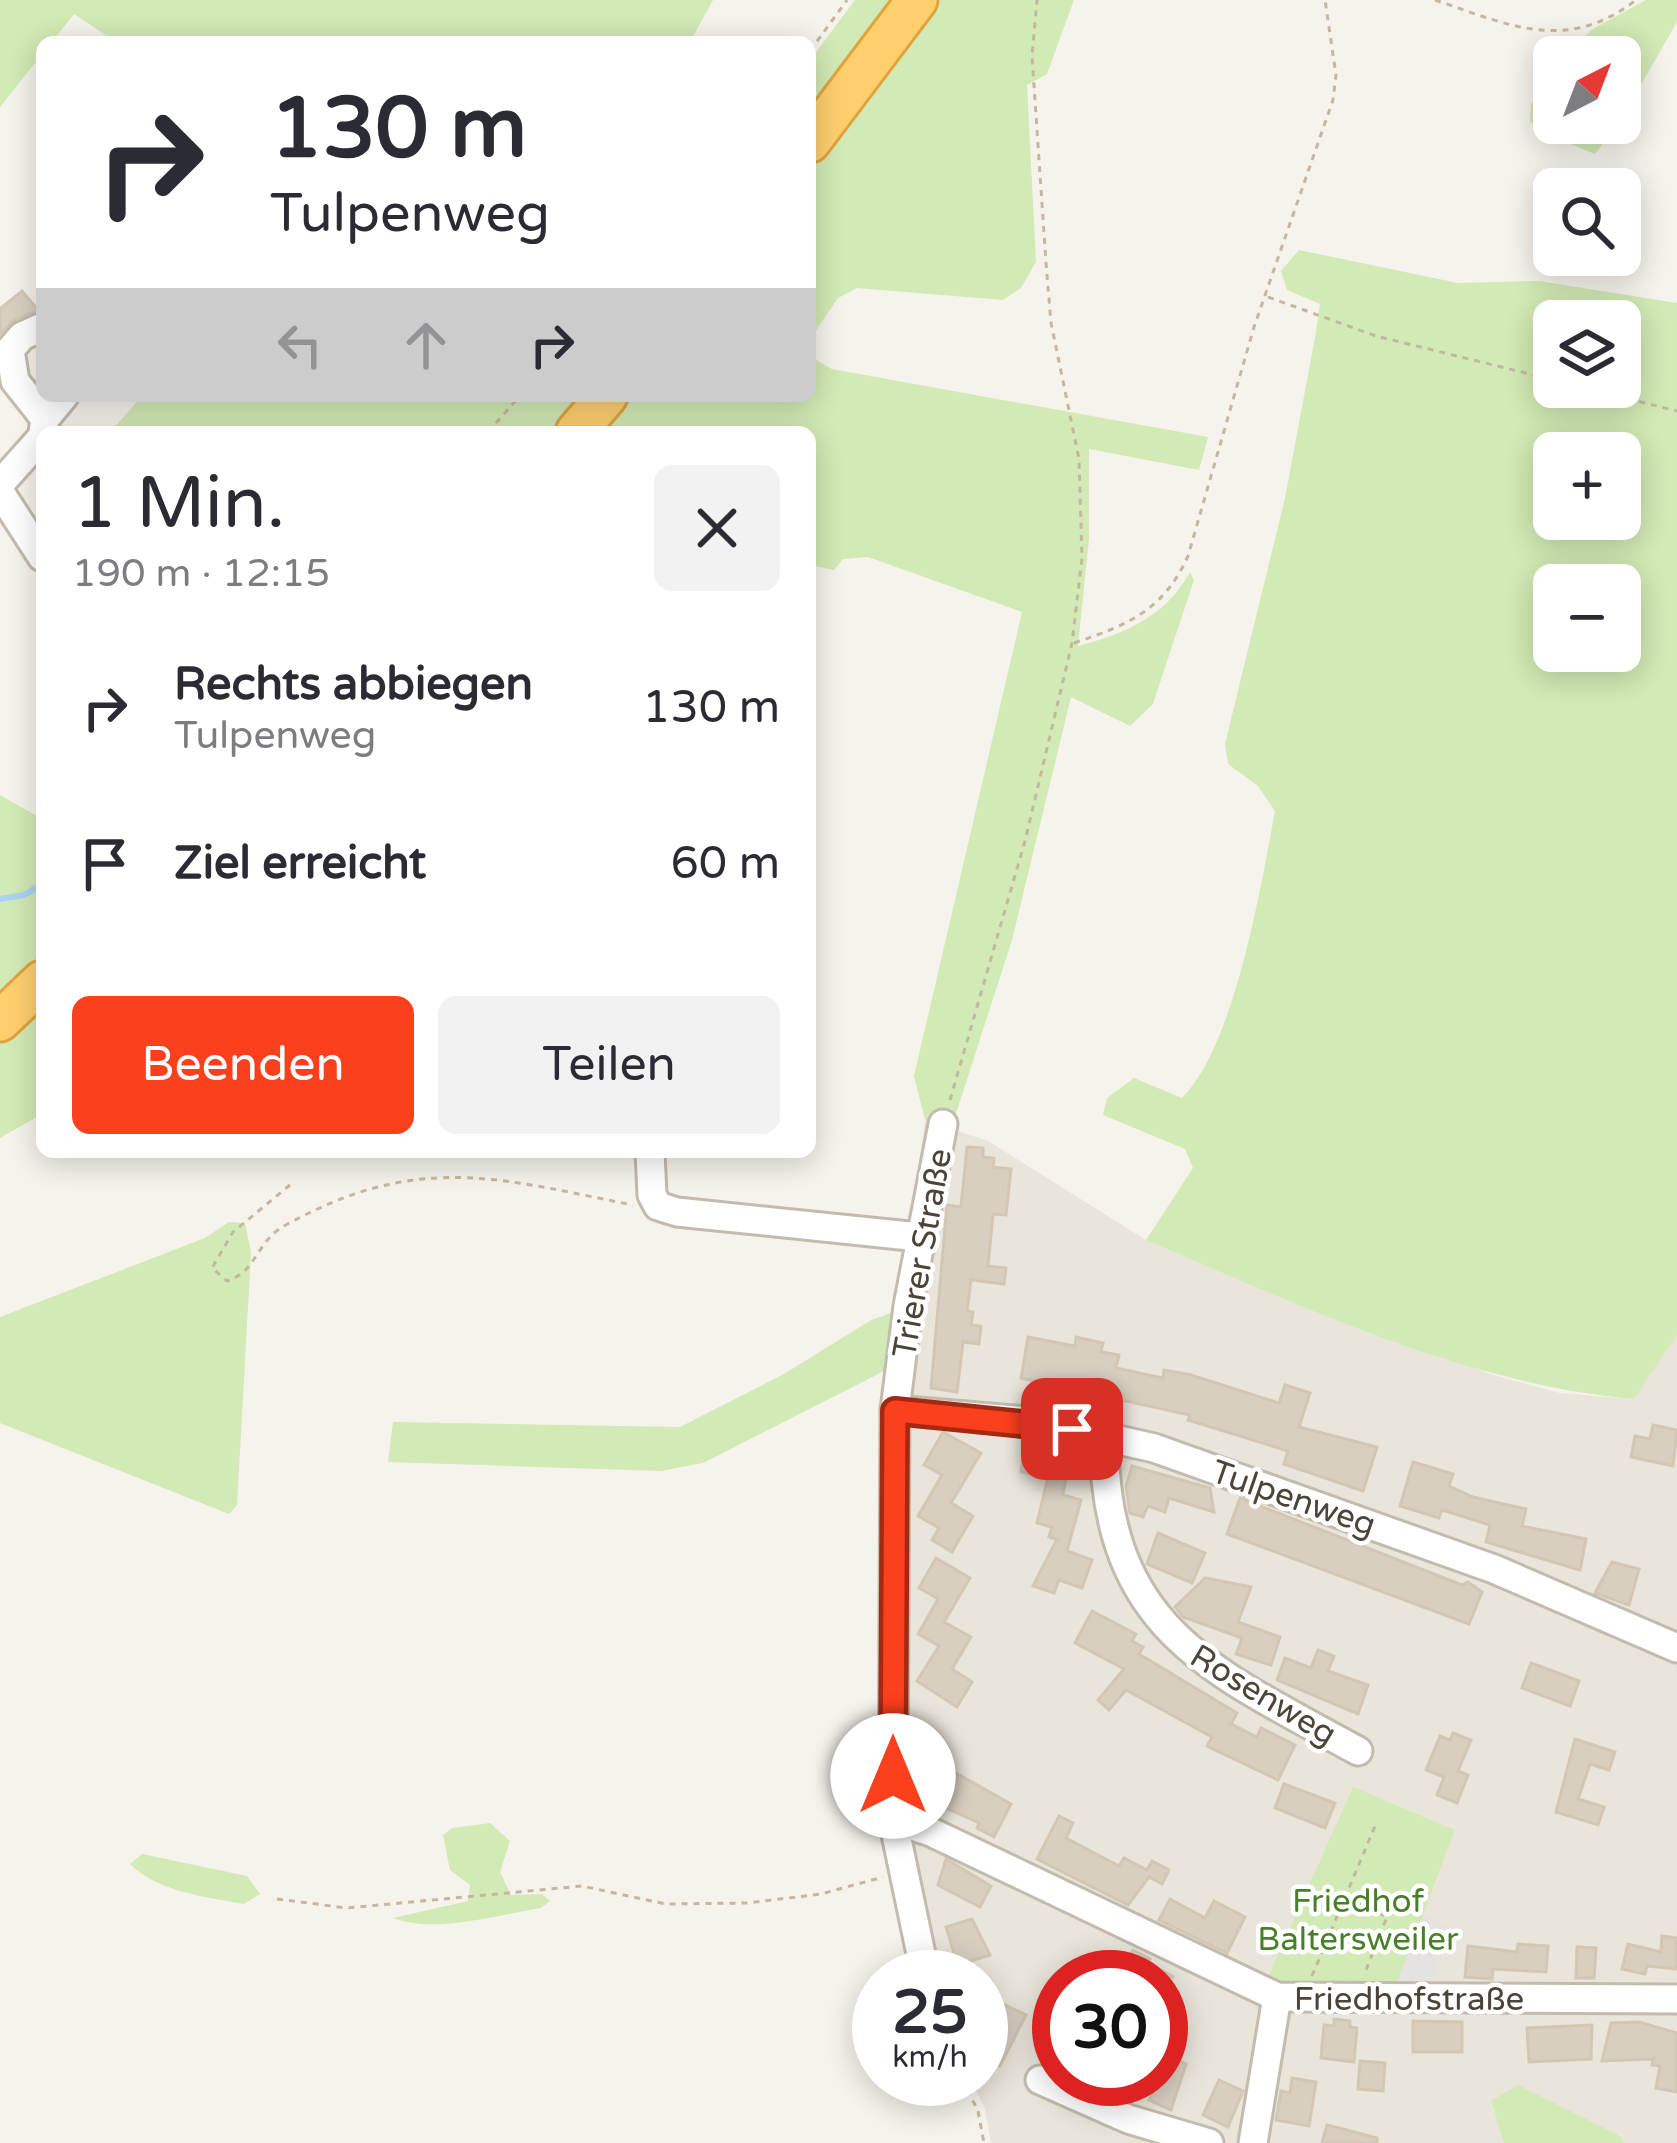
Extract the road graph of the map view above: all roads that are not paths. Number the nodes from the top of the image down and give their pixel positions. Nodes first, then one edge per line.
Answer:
1 (917, 0) edge
2 (816, 134) edge
3 (36, 330) edge
4 (602, 402) edge
5 (42, 426) edge
6 (580, 426) edge
7 (36, 440) edge
8 (0, 488) edge
9 (36, 547) edge
10 (36, 987) edge
11 (0, 1021) edge
12 (943, 1124) road end
13 (650, 1158) edge
14 (920, 1238) junction
15 (895, 1411) junction
16 (1104, 1436) junction
17 (1677, 1648) edge
18 (1358, 1751) dead end
19 (893, 1820) junction
20 (920, 1950) edge
21 (1290, 1998) junction
22 (1677, 1999) edge
23 (1084, 2106) edge
24 (1127, 2131) edge
25 (1209, 2143) edge
26 (1253, 2143) edge

1 - 2 highway
3 - 5 street
4 - 6 highway
7 - 8 street
8 - 9 street
10 - 11 highway
12 - 14 street, Trierer Straße
13 - 14 street
14 - 15 street, Trierer Straße
15 - 16 street, Tulpenweg
15 - 19 street, Trierer Straße
16 - 17 street, Tulpenweg
16 - 18 street, Rosenweg
19 - 20 street, Trierer Straße
19 - 21 street, Friedhofstraße
21 - 22 street, Friedhofstraße
21 - 26 street
23 - 24 street
24 - 25 street

